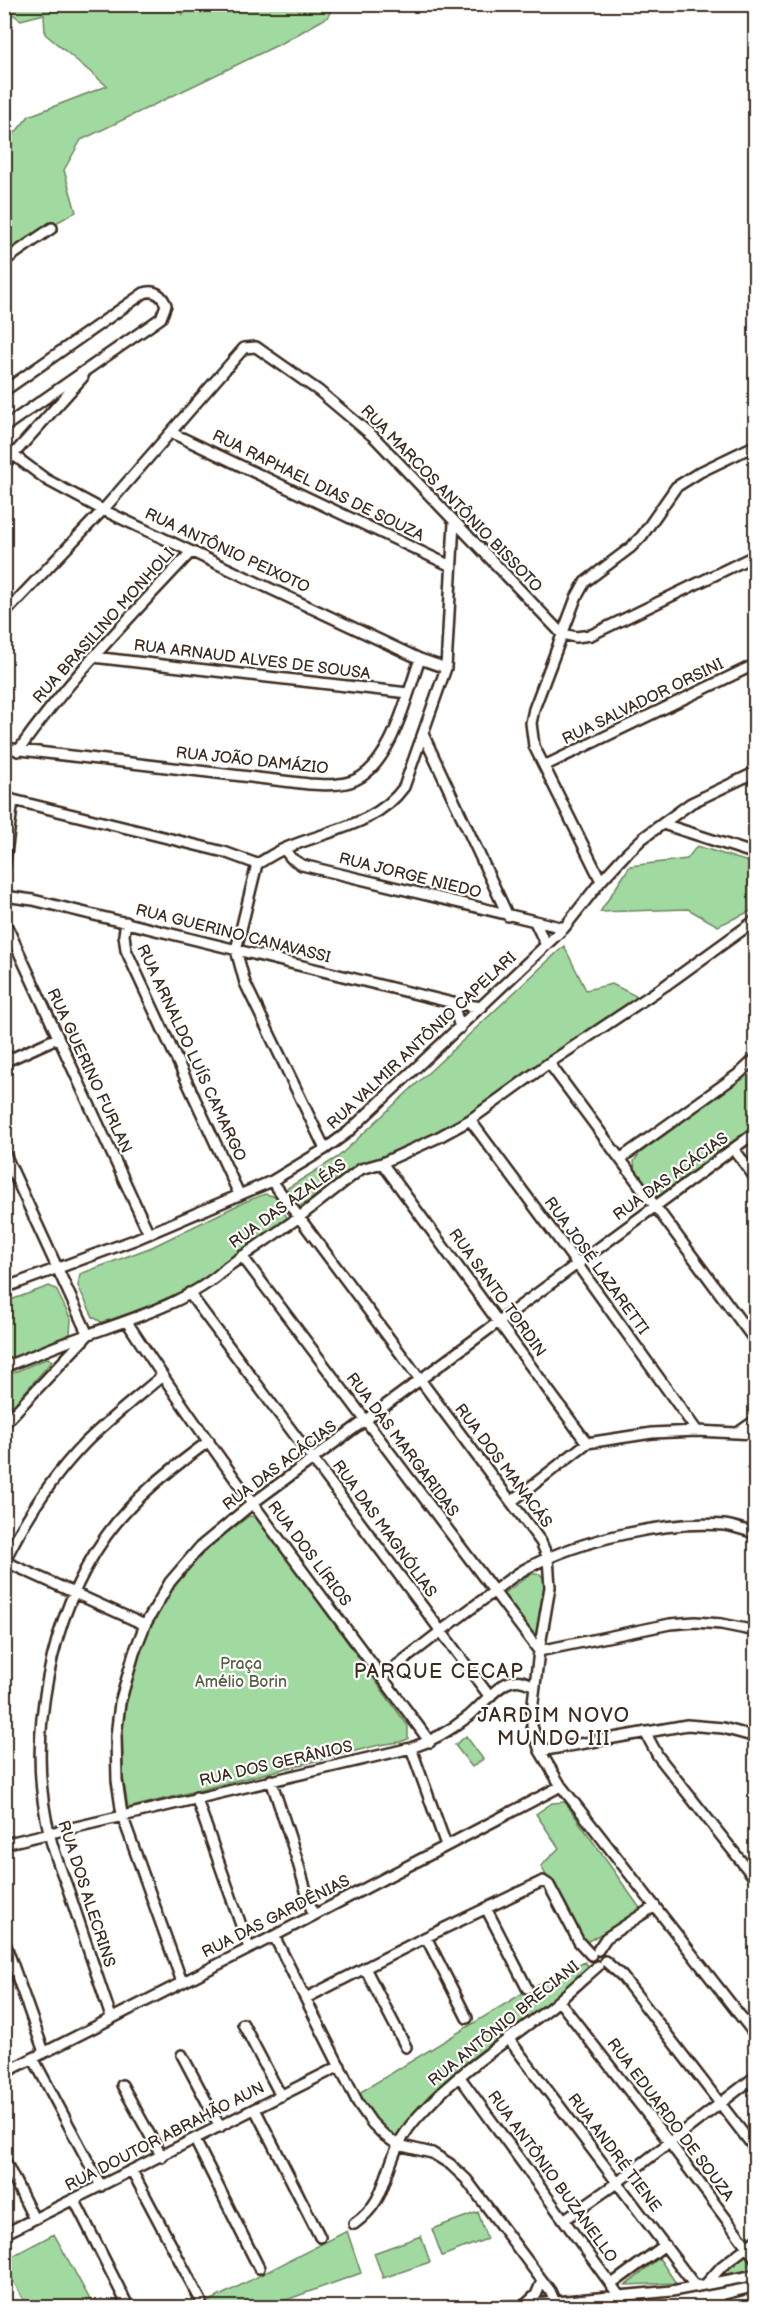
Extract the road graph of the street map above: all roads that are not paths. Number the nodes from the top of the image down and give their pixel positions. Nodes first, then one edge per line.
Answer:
1 (52, 228) dead end
2 (4, 261) edge
3 (96, 363) junction
4 (4, 391) edge
5 (4, 428) edge
6 (172, 433) junction
7 (756, 445) edge
8 (4, 448) edge
9 (13, 455) junction
10 (4, 465) edge
11 (103, 510) junction
12 (454, 522) junction
13 (191, 552) junction
14 (756, 555) edge
15 (451, 566) junction
16 (4, 614) edge
17 (562, 634) junction
18 (93, 657) junction
19 (420, 659) junction
20 (756, 664) edge
21 (446, 668) junction
22 (408, 693) junction
23 (423, 734) junction
24 (4, 748) edge
25 (18, 751) junction
26 (544, 766) junction
27 (756, 772) edge
28 (9, 798) edge
29 (663, 824) junction
30 (284, 849) junction
31 (756, 854) edge
32 (257, 864) junction
33 (4, 869) edge
34 (601, 881) junction
35 (4, 896) edge
36 (508, 916) junction
37 (4, 920) edge
38 (756, 920) edge
39 (126, 922) junction
40 (535, 922) junction
41 (564, 928) junction
42 (546, 945) junction
43 (236, 950) junction
44 (453, 1003) junction
45 (482, 1007) junction
46 (460, 1028) junction
47 (57, 1038) junction
48 (756, 1058) edge
49 (4, 1062) edge
50 (549, 1063) junction
51 (470, 1120) junction
52 (756, 1132) edge
53 (324, 1149) junction
54 (734, 1149) junction
55 (4, 1152) edge
56 (620, 1159) junction
57 (382, 1163) junction
58 (756, 1179) edge
59 (272, 1181) junction
60 (239, 1194) junction
61 (654, 1207) junction
62 (298, 1218) junction
63 (148, 1234) junction
64 (243, 1256) junction
65 (577, 1264) junction
66 (57, 1270) junction
67 (4, 1288) edge
68 (189, 1293) junction
69 (499, 1321) junction
70 (127, 1322) junction
71 (88, 1335) junction
72 (756, 1342) edge
73 (4, 1367) edge
74 (162, 1376) junction
75 (420, 1381) junction
76 (756, 1420) edge
77 (365, 1421) junction
78 (4, 1424) edge
79 (697, 1431) junction
80 (739, 1432) junction
81 (756, 1434) edge
82 (209, 1441) junction
83 (587, 1443) junction
84 (314, 1459) junction
85 (511, 1502) junction
86 (253, 1503) junction
87 (756, 1533) edge
88 (548, 1558) junction
89 (5, 1561) edge
90 (493, 1592) junction
91 (74, 1594) junction
92 (145, 1625) junction
93 (441, 1631) junction
94 (756, 1631) edge
95 (539, 1651) junction
96 (382, 1677) junction
97 (535, 1686) junction
98 (490, 1697) junction
99 (645, 1732) junction
100 (756, 1737) edge
101 (430, 1742) junction
102 (411, 1748) junction
103 (540, 1751) junction
104 (270, 1780) junction
105 (561, 1786) junction
106 (196, 1797) junction
107 (122, 1815) junction
108 (49, 1833) junction
109 (4, 1844) edge
110 (446, 1845) junction
111 (756, 1880) edge
112 (655, 1906) junction
113 (486, 1908) junction
114 (313, 1915) junction
115 (274, 1936) junction
116 (426, 1937) junction
117 (4, 1940) edge
118 (249, 1948) junction
119 (595, 1953) junction
120 (602, 1963) junction
121 (365, 1968) junction
122 (182, 1982) junction
123 (527, 1988) dead end
124 (306, 1998) junction
125 (559, 2001) junction
126 (111, 2017) junction
127 (467, 2018) dead end
128 (243, 2024) dead end
129 (756, 2036) edge
130 (508, 2038) junction
131 (406, 2048) dead end
132 (44, 2052) junction
133 (182, 2055) dead end
134 (33, 2058) junction
135 (340, 2066) junction
136 (4, 2073) edge
137 (459, 2076) junction
138 (756, 2076) edge
139 (122, 2085) dead end
140 (281, 2096) junction
141 (720, 2103) junction
142 (255, 2109) junction
143 (220, 2127) junction
144 (195, 2140) junction
145 (669, 2142) junction
146 (398, 2145) junction
147 (756, 2150) edge
148 (162, 2157) junction
149 (4, 2159) edge
150 (132, 2171) junction
151 (618, 2182) junction
152 (101, 2186) junction
153 (74, 2199) junction
154 (34, 2219) junction
155 (564, 2219) junction
156 (354, 2224) dead end
157 (4, 2234) edge
158 (320, 2237) dead end
159 (756, 2240) edge
160 (665, 2245) junction
161 (746, 2247) junction
162 (756, 2259) edge
163 (259, 2268) dead end
164 (756, 2275) edge
165 (542, 2281) junction
166 (612, 2284) junction
167 (706, 2284) junction
168 (696, 2287) junction
169 (620, 2297) junction
170 (201, 2301) dead end
171 (756, 2301) edge
172 (555, 2302) junction
173 (525, 2305) junction
174 (129, 2307) edge
175 (492, 2307) edge
176 (728, 2307) edge

1 - 2 street
3 - 4 street
3 - 5 street
3 - 9 street
6 - 11 street
6 - 12 street, RUA MARCOS ANTÔNIO BISSOTO
6 - 15 street, RUA RAPHAEL DIAS DE SOUZA
7 - 17 street
8 - 9 street, RUA ANTÔNIO PEIXOTO
9 - 10 street
9 - 11 street, RUA ANTÔNIO PEIXOTO
11 - 13 street, RUA ANTÔNIO PEIXOTO
11 - 16 street
12 - 15 street
12 - 17 street, RUA MARCOS ANTÔNIO BISSOTO
13 - 18 street, RUA BRASILINO MONHOLI
13 - 19 street, RUA ANTÔNIO PEIXOTO
14 - 17 street
15 - 21 street
17 - 26 street
18 - 22 street, RUA ARNAUD ALVES DE SOUSA
18 - 25 street, RUA BRASILINO MONHOLI
19 - 21 street, RUA ANTÔNIO PEIXOTO
19 - 22 street, RUA JOÃO DAMÁZIO
20 - 26 street, RUA SALVADOR ORSINI
21 - 23 street
22 - 25 street, RUA JOÃO DAMÁZIO
23 - 30 street
23 - 36 street
24 - 25 street, RUA JOÃO DAMÁZIO
26 - 34 street
27 - 29 street, RUA VALMIR ANTÔNIO CAPELARI
28 - 32 street
28 - 33 street
29 - 31 street
29 - 34 street, RUA VALMIR ANTÔNIO CAPELARI
30 - 32 street
30 - 36 street, RUA JORGE NIEDO
32 - 43 street
34 - 41 street, RUA VALMIR ANTÔNIO CAPELARI
35 - 39 street, RUA GUERINO CANAVASSI
36 - 40 street, RUA JORGE NIEDO
37 - 47 street, RUA GUERINO FURLAN
38 - 50 street, RUA DAS AZALÉAS
39 - 43 street, RUA GUERINO CANAVASSI
39 - 60 street, RUA ARNALDO LUÍS CAMARGO
40 - 41 street, RUA JORGE NIEDO
40 - 42 street
41 - 42 street, RUA VALMIR ANTÔNIO CAPELARI
42 - 45 street, RUA VALMIR ANTÔNIO CAPELARI
43 - 44 street, RUA GUERINO CANAVASSI
43 - 53 street
44 - 45 street, RUA GUERINO CANAVASSI
44 - 46 street
45 - 46 street, RUA VALMIR ANTÔNIO CAPELARI
46 - 53 street, RUA VALMIR ANTÔNIO CAPELARI
47 - 49 street
47 - 63 street, RUA GUERINO FURLAN
48 - 56 street
50 - 51 street, RUA DAS AZALÉAS
50 - 56 street
51 - 57 street, RUA DAS AZALÉAS
51 - 65 street, RUA JOSÉ LAZARETTI
52 - 54 street, RUA DAS ACÁCIAS
53 - 59 street, RUA VALMIR ANTÔNIO CAPELARI
54 - 58 street
54 - 61 street, RUA DAS ACÁCIAS
55 - 66 street
56 - 61 street
57 - 62 street, RUA DAS AZALÉAS
57 - 69 street, RUA SANTO TORDIN
59 - 60 street, RUA VALMIR ANTÔNIO CAPELARI
59 - 62 street, RUA DOS MANACÁS
60 - 63 street, RUA VALMIR ANTÔNIO CAPELARI
61 - 65 street, RUA DAS ACÁCIAS
61 - 72 street
62 - 64 street, RUA DAS AZALÉAS
62 - 75 street, RUA DOS MANACÁS
63 - 66 street, RUA VALMIR ANTÔNIO CAPELARI
64 - 68 street, RUA DAS AZALÉAS
64 - 77 street, RUA DAS MARGARIDAS
65 - 69 street, RUA DAS ACÁCIAS
65 - 79 street, RUA JOSÉ LAZARETTI
66 - 67 street, RUA VALMIR ANTÔNIO CAPELARI
66 - 71 street
68 - 70 street, RUA DAS AZALÉAS
68 - 84 street, RUA DAS MAGNÓLIAS
69 - 75 street, RUA DAS ACÁCIAS
69 - 83 street, RUA SANTO TORDIN
70 - 71 street, RUA DAS AZALÉAS
70 - 74 street, RUA DOS LÍRIOS
71 - 73 street, RUA DAS AZALÉAS
71 - 78 street
74 - 82 street, RUA DOS LÍRIOS
74 - 89 street
75 - 77 street, RUA DAS ACÁCIAS
75 - 85 street, RUA DOS MANACÁS
76 - 80 street
77 - 84 street, RUA DAS ACÁCIAS
77 - 90 street, RUA DAS MARGARIDAS
79 - 80 street
79 - 83 street
80 - 81 street
82 - 86 street, RUA DOS LÍRIOS
82 - 91 street, RUA DOS ALECRINS
83 - 85 street
84 - 86 street, RUA DAS ACÁCIAS
84 - 93 street, RUA DAS MAGNÓLIAS
85 - 88 street, RUA DOS MANACÁS
86 - 92 street, RUA DAS ACÁCIAS
86 - 96 street, RUA DOS LÍRIOS
87 - 88 street
88 - 90 street
88 - 95 street, RUA DOS MANACÁS
89 - 91 street
90 - 93 street
90 - 95 street, RUA DAS MARGARIDAS
91 - 92 street
91 - 108 street, RUA DOS ALECRINS
92 - 107 street, RUA DAS ACÁCIAS
93 - 96 street
93 - 98 street, RUA DAS MAGNÓLIAS
94 - 95 street
95 - 97 street, RUA DOS MANACÁS
96 - 101 street, RUA DOS LÍRIOS
97 - 98 street, RUA DOS GERÂNIOS
97 - 103 street, RUA DOS MANACÁS
98 - 101 street, RUA DOS GERÂNIOS
99 - 100 street
99 - 103 street
99 - 111 street
101 - 102 street, RUA DOS GERÂNIOS
102 - 104 street, RUA DOS GERÂNIOS
102 - 110 street
103 - 105 street, RUA DOS MANACÁS
104 - 106 street, RUA DOS GERÂNIOS
104 - 114 street
105 - 110 street, RUA DAS GARDÊNIAS
105 - 112 street, RUA DOS MANACÁS
106 - 107 street, RUA DOS GERÂNIOS
106 - 118 street
107 - 108 street, RUA DOS GERÂNIOS
107 - 122 street, RUA DAS ACÁCIAS
108 - 109 street, RUA DOS GERÂNIOS
108 - 126 street, RUA DOS ALECRINS
110 - 114 street, RUA DAS GARDÊNIAS
112 - 119 street
112 - 129 street, RUA DOS MANACÁS
113 - 116 street
113 - 119 street
113 - 123 street
114 - 115 street, RUA DAS GARDÊNIAS
115 - 118 street, RUA DAS GARDÊNIAS
115 - 124 street
116 - 121 street
116 - 127 street
117 - 132 street
118 - 122 street, RUA DAS GARDÊNIAS
119 - 120 street
120 - 125 street, RUA ANTÔNIO BRECIANI
120 - 141 street
121 - 124 street
121 - 131 street
122 - 126 street, RUA DAS GARDÊNIAS
124 - 135 street
125 - 130 street, RUA ANTÔNIO BRECIANI
125 - 145 street, RUA EDUARDO DE SOUZA
126 - 132 street, RUA DAS GARDÊNIAS
128 - 140 street
130 - 137 street, RUA ANTÔNIO BRECIANI
130 - 151 street, RUA ANDRÉ TIENE
132 - 134 street, RUA DAS GARDÊNIAS
133 - 143 street
134 - 136 street, RUA DAS GARDÊNIAS
134 - 152 street
135 - 140 street, RUA DOUTOR ABRAHÃO AUN
135 - 146 street
137 - 146 street, RUA ANTÔNIO BRECIANI
137 - 155 street, RUA ANTÔNIO BUZANELLO
138 - 141 street
139 - 148 street
140 - 142 street, RUA DOUTOR ABRAHÃO AUN
141 - 145 street
141 - 147 street
142 - 143 street, RUA DOUTOR ABRAHÃO AUN
142 - 158 street
143 - 144 street, RUA DOUTOR ABRAHÃO AUN
144 - 148 street, RUA DOUTOR ABRAHÃO AUN
144 - 163 street
145 - 151 street
145 - 161 street, RUA EDUARDO DE SOUZA
146 - 156 street, RUA ANTÔNIO BRECIANI
146 - 165 street
148 - 150 street, RUA DOUTOR ABRAHÃO AUN
149 - 154 street
150 - 152 street, RUA DOUTOR ABRAHÃO AUN
150 - 170 street
151 - 155 street
151 - 160 street, RUA ANDRÉ TIENE
152 - 153 street, RUA DOUTOR ABRAHÃO AUN
153 - 154 street, RUA DOUTOR ABRAHÃO AUN
153 - 174 street
154 - 157 street, RUA DOUTOR ABRAHÃO AUN
155 - 166 street, RUA ANTÔNIO BUZANELLO
159 - 161 street
160 - 166 street
160 - 168 street, RUA ANDRÉ TIENE
161 - 162 street, RUA EDUARDO DE SOUZA
161 - 167 street
164 - 167 street
165 - 172 street
165 - 173 street
166 - 169 street, RUA ANTÔNIO BUZANELLO
167 - 168 street
168 - 169 street
169 - 172 street
171 - 176 main road
172 - 173 street
173 - 175 street

